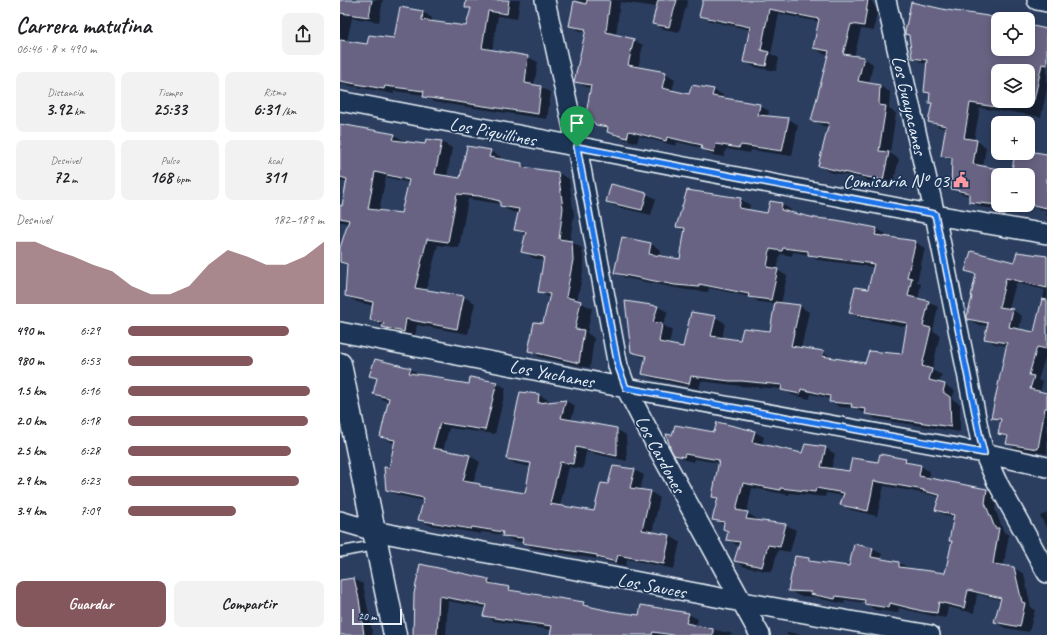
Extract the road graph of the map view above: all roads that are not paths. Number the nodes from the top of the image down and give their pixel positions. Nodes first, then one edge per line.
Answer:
1 (545, 0) edge
2 (886, 0) edge
3 (1036, 0) edge
4 (1047, 2) edge
5 (340, 101) edge
6 (577, 147) junction
7 (935, 214) junction
8 (1047, 234) edge
9 (340, 332) edge
10 (340, 364) edge
11 (626, 388) junction
12 (344, 400) edge
13 (984, 453) junction
14 (1047, 467) edge
15 (340, 521) edge
16 (376, 538) junction
17 (340, 552) edge
18 (1047, 573) edge
19 (742, 602) junction
20 (395, 635) edge
21 (760, 635) edge
22 (930, 635) edge

1 - 6 street, Los Cardones
2 - 7 street, Los Guayacanes
3 - 4 street
5 - 6 street, Los Piquillines
6 - 7 street, Los Piquillines
6 - 11 street, Los Cardones
7 - 8 street, Los Piquillines
7 - 13 street, Los Guayacanes
9 - 11 street, Los Yuchanes
10 - 12 street
11 - 13 street, Los Yuchanes
11 - 19 street, Los Cardones
12 - 16 street
13 - 14 street, Los Yuchanes
13 - 18 street, Los Guayacanes
15 - 16 street, Los Sauces
16 - 17 lane
16 - 19 street, Los Sauces
16 - 20 street
19 - 21 street, Los Cardones
19 - 22 street, Los Sauces

